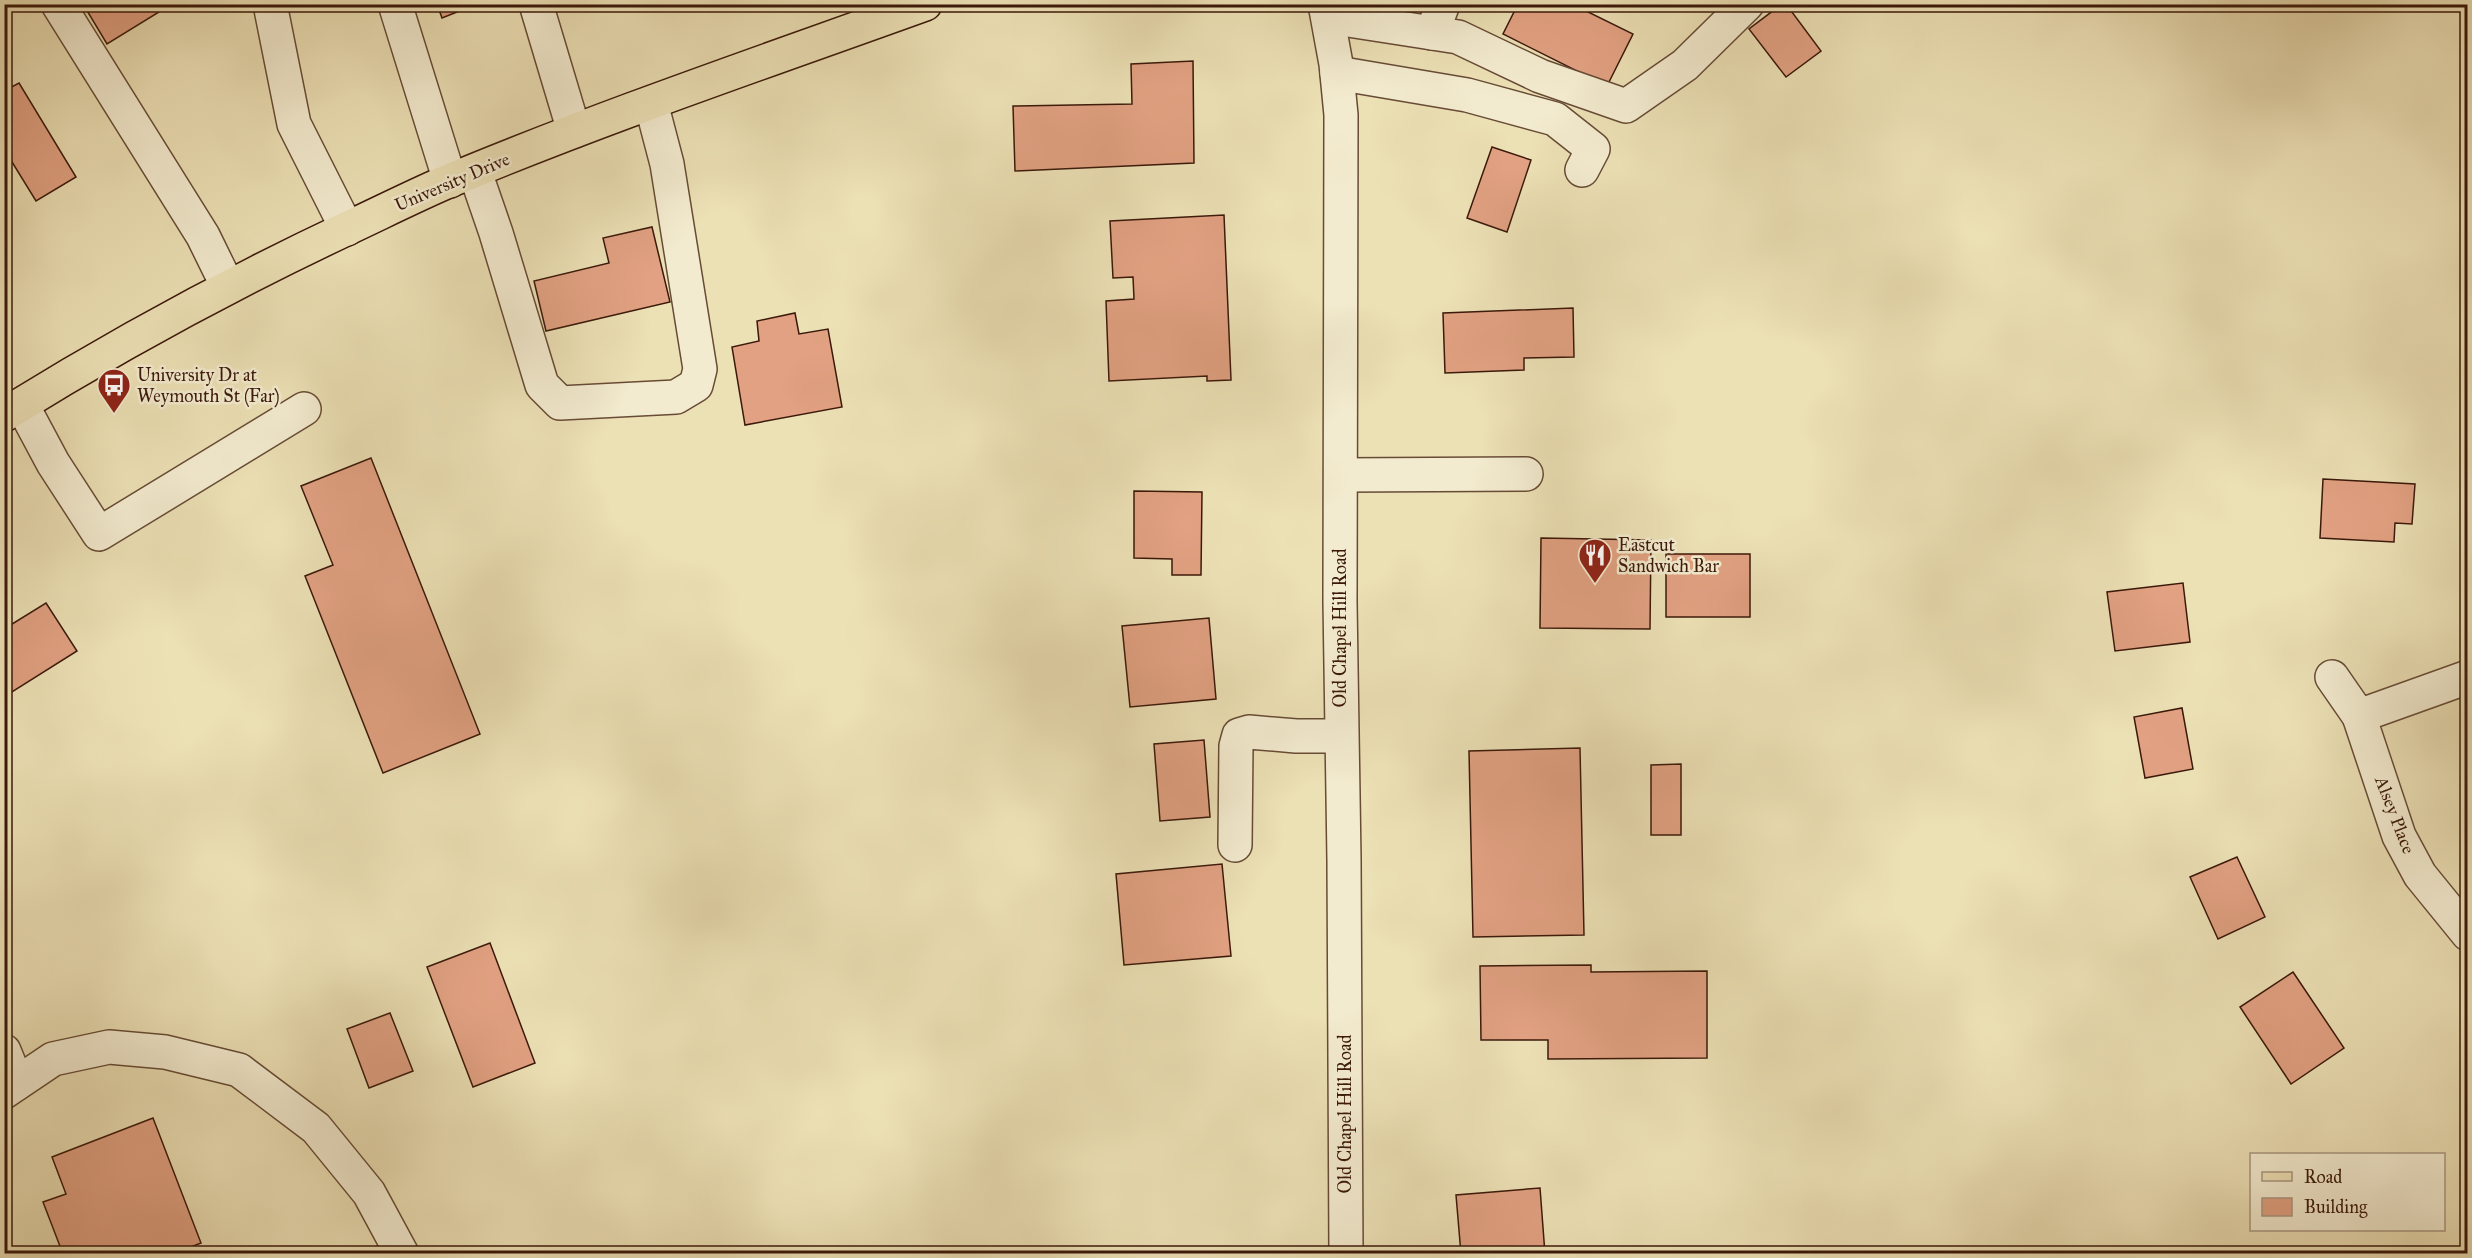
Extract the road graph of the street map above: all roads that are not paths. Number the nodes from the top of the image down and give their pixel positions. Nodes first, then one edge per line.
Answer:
1 (58, 4) edge
2 (270, 4) edge
3 (395, 4) edge
4 (536, 4) edge
5 (925, 4) edge
6 (1748, 4) edge
7 (1327, 11) edge
8 (1438, 19) edge
9 (1337, 73) junction
10 (651, 103) junction
11 (574, 131) junction
12 (1582, 170) dead end
13 (462, 176) junction
14 (347, 229) junction
15 (228, 287) junction
16 (304, 409) dead end
17 (13, 410) edge
18 (1526, 474) dead end
19 (1341, 475) junction
20 (2468, 676) edge
21 (2332, 677) dead end
22 (2360, 716) junction
23 (1340, 736) junction
24 (1235, 845) dead end
25 (2468, 934) edge
26 (4, 1051) edge
27 (11, 1088) edge
28 (402, 1254) edge
29 (1346, 1254) edge

1 - 15 street
2 - 14 street
3 - 13 street
4 - 11 street
5 - 10 main road, University Drive
6 - 8 street
7 - 8 street
7 - 9 street, Old Chapel Hill Road
9 - 12 street
9 - 19 street, Old Chapel Hill Road
10 - 11 main road, University Drive
10 - 13 street
11 - 13 main road, University Drive
13 - 14 main road, University Drive
14 - 15 main road, University Drive
15 - 17 main road, University Drive
16 - 17 street
18 - 19 street
19 - 23 street, Old Chapel Hill Road
20 - 22 street
21 - 22 street, Alsey Place
22 - 25 street, Alsey Place
23 - 24 street
23 - 29 street, Old Chapel Hill Road
26 - 27 street
27 - 28 street

